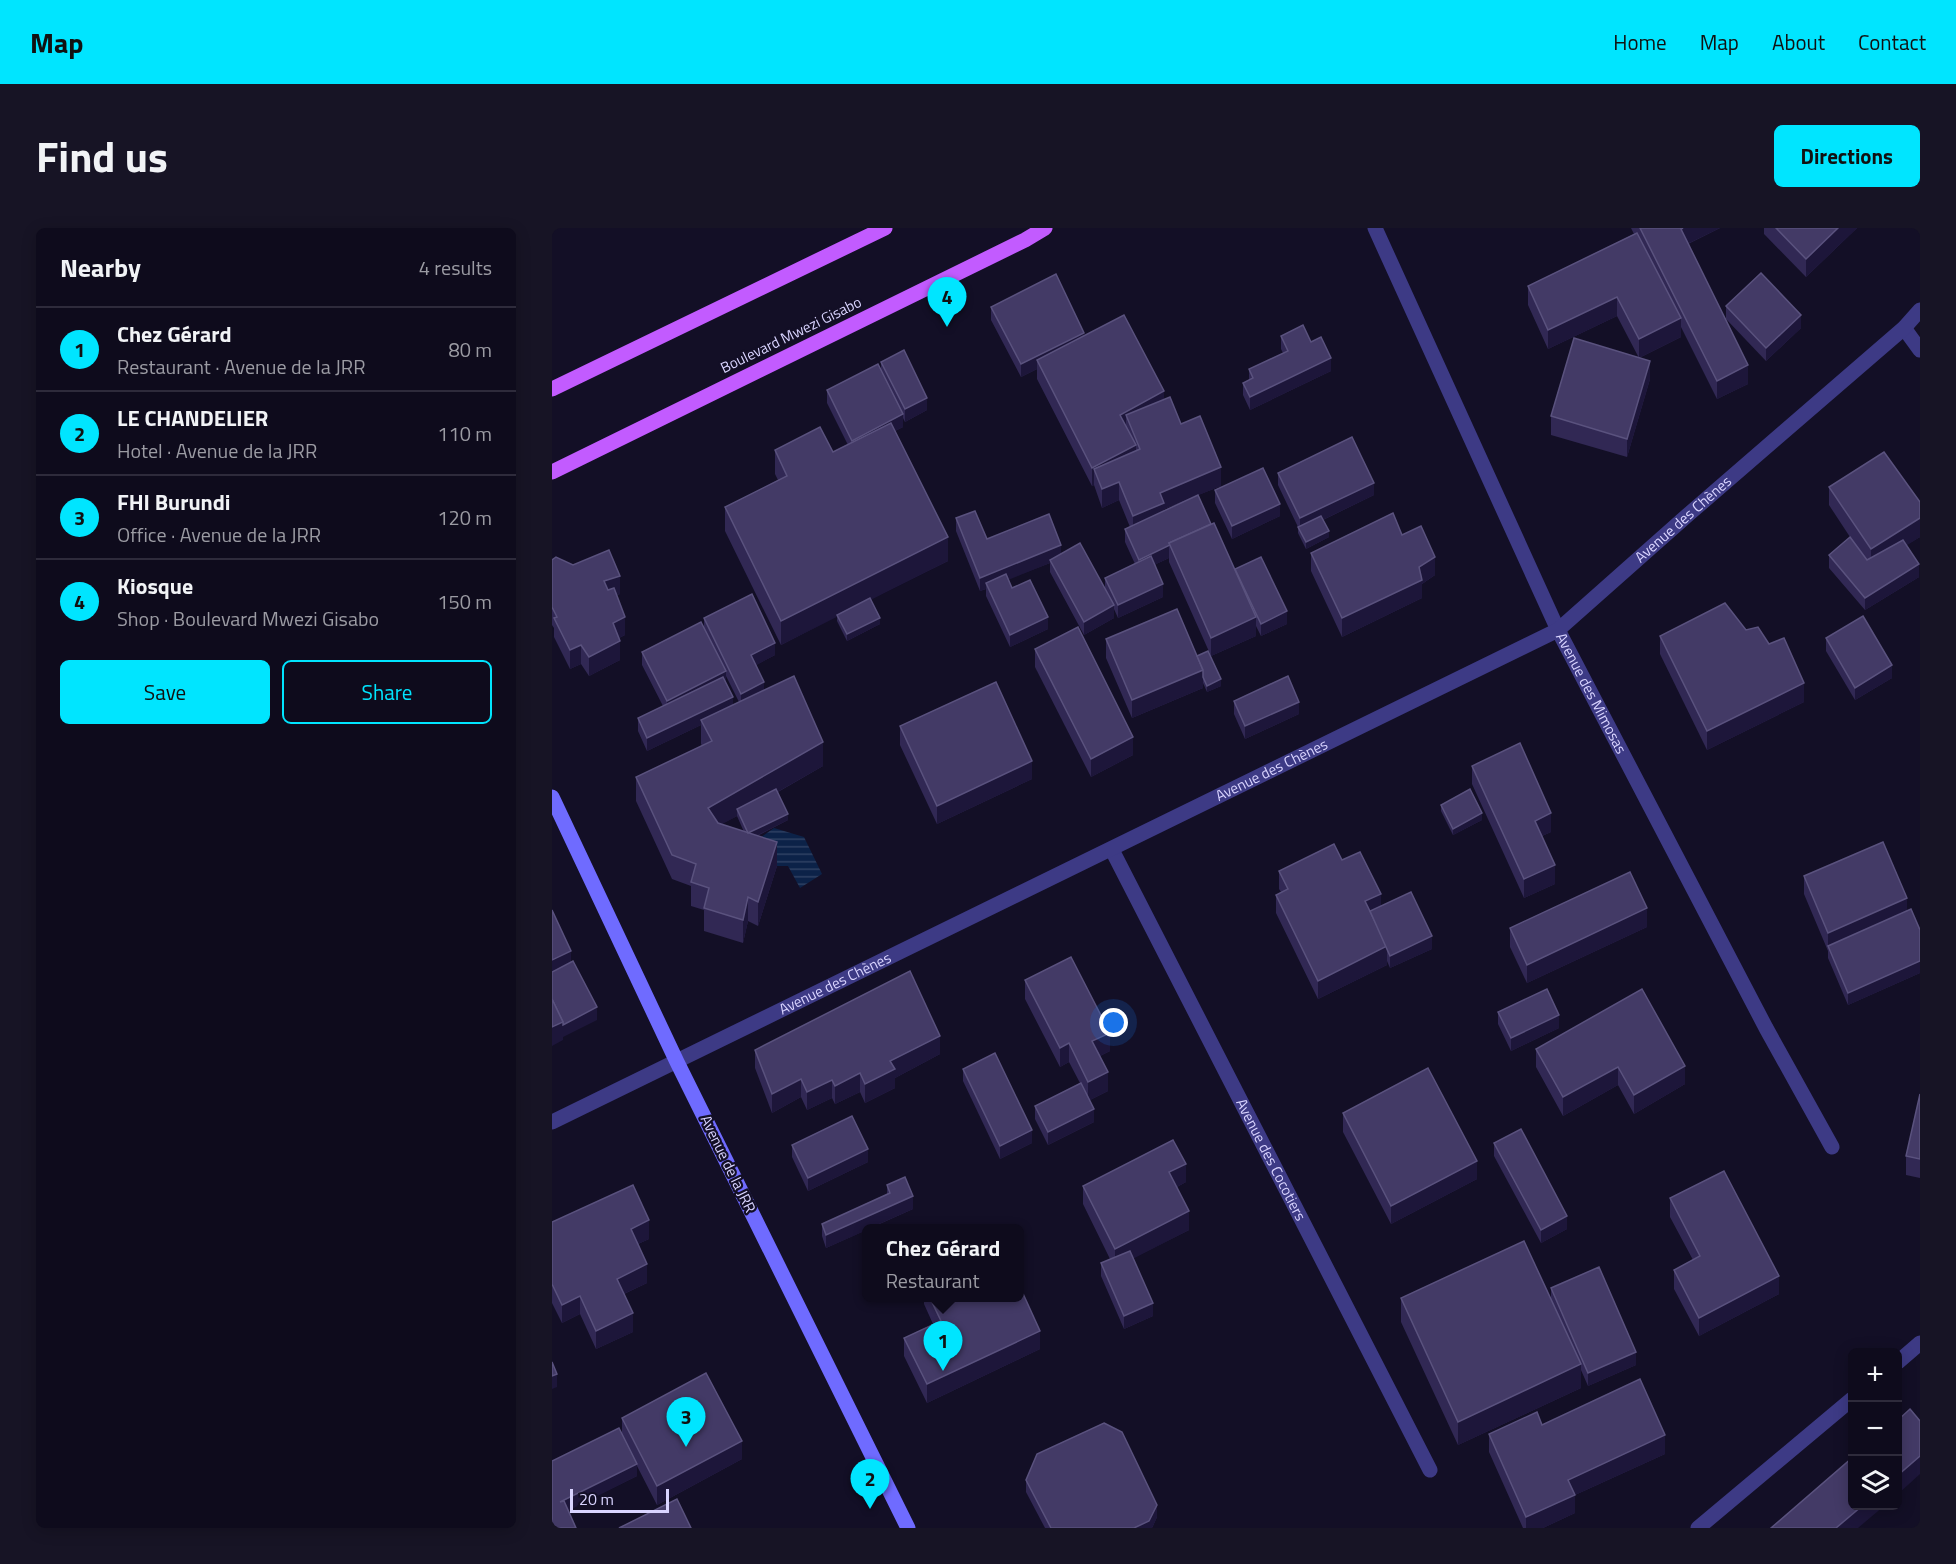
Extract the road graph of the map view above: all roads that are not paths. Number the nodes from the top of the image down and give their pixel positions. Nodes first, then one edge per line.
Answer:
1 (885, 228) edge
2 (1045, 228) edge
3 (1375, 228) edge
4 (1920, 310) edge
5 (1904, 328) junction
6 (1920, 350) edge
7 (552, 389) edge
8 (552, 472) edge
9 (1558, 630) junction
10 (552, 797) edge
11 (1112, 850) junction
12 (677, 1062) junction
13 (552, 1122) edge
14 (1832, 1147) dead end
15 (1920, 1343) edge
16 (1902, 1359) edge
17 (1848, 1402) edge
18 (1430, 1470) dead end
19 (908, 1528) edge
20 (1698, 1528) edge

1 - 7 main road
2 - 8 main road, Boulevard Mwezi Gisabo
3 - 9 street, Avenue des Mimosas
4 - 5 street, Avenue des Chènes
5 - 6 street
5 - 9 street, Avenue des Chènes
9 - 11 street, Avenue des Chènes
9 - 14 street, Avenue des Mimosas
10 - 12 street, Avenue de la JRR
11 - 12 street, Avenue des Chènes
11 - 18 street, Avenue des Cocotiers
12 - 13 street, Avenue des Chènes
12 - 19 street, Avenue de la JRR
15 - 16 street
17 - 20 street

